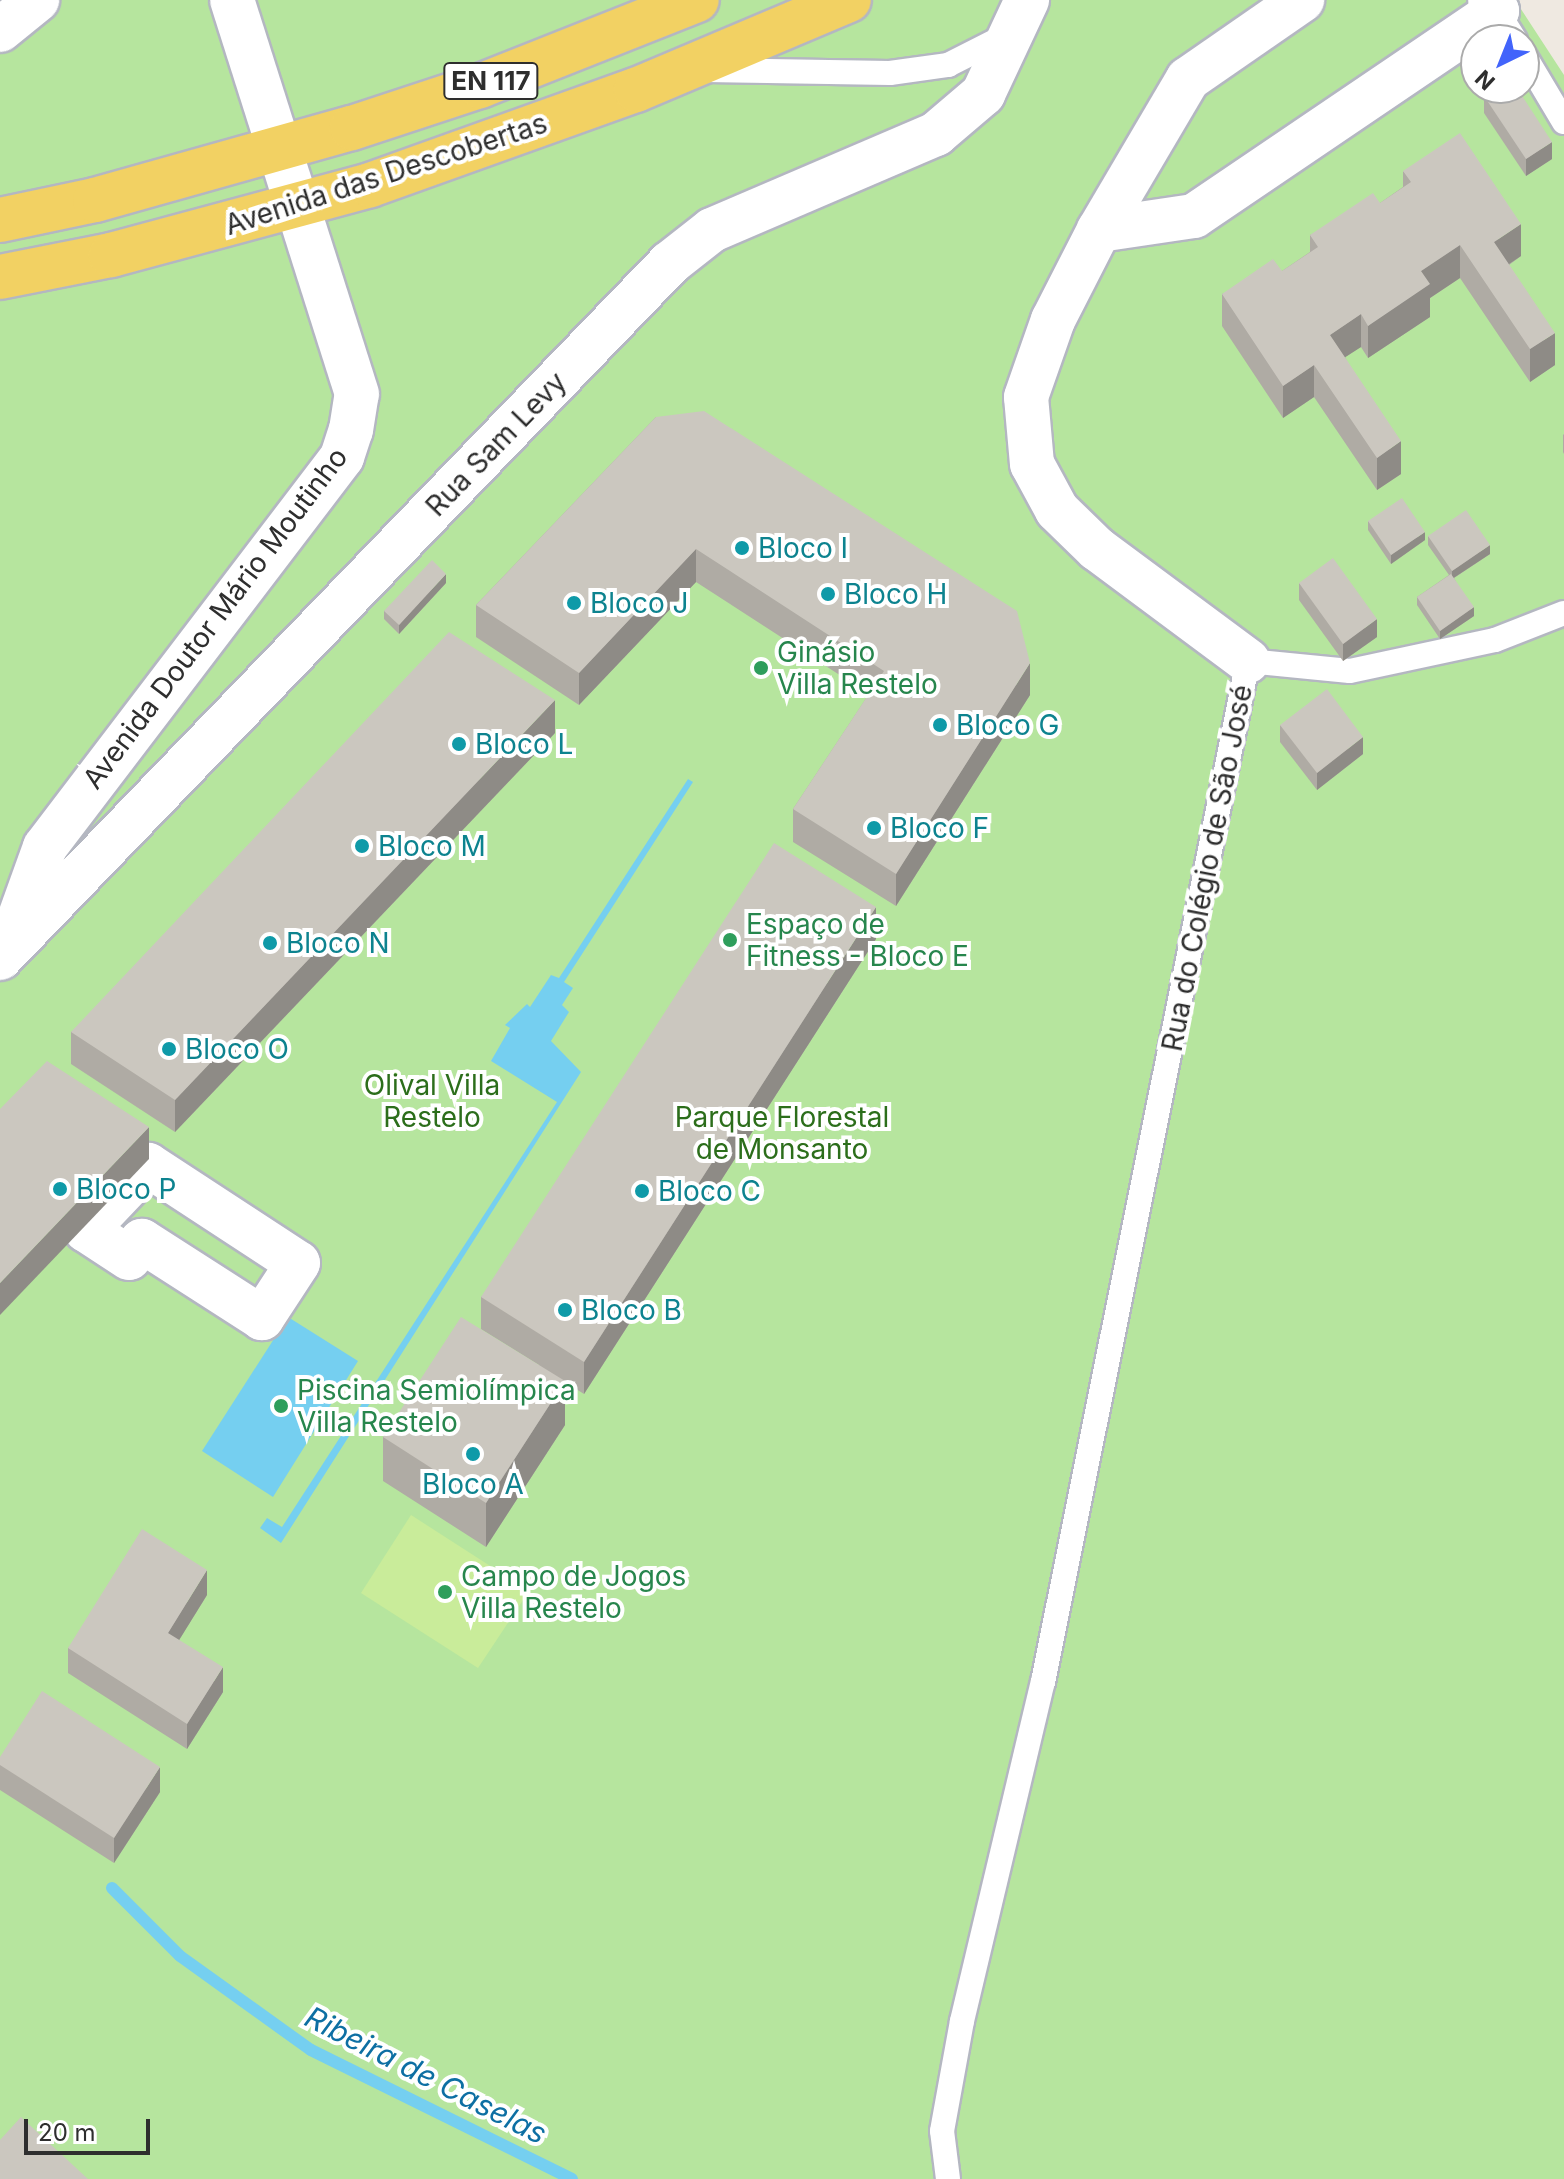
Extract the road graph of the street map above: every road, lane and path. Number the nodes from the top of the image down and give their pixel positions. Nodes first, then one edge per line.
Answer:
1 (37, 0) edge
2 (232, 0) edge
3 (697, 0) edge
4 (849, 0) edge
5 (1302, 0) edge
6 (1021, 16) edge
7 (1501, 17) edge
8 (0, 30) edge
9 (687, 69) junction
10 (1540, 82) edge
11 (1564, 122) edge
12 (281, 150) junction
13 (300, 206) junction
14 (0, 220) edge
15 (1099, 230) junction
16 (0, 277) edge
17 (1562, 619) edge
18 (1248, 661) junction
19 (4, 954) edge
20 (948, 2179) edge

1 - 8 street
2 - 12 street, Avenida Doutor Mário Moutinho
3 - 12 main road, Avenida das Descobertas / EN 117
4 - 9 main road, Avenida das Descobertas
5 - 15 street, Rua do Colégio de São José
6 - 9 lane
6 - 19 street, Rua Sam Levy
7 - 15 street
9 - 13 main road, Avenida das Descobertas
10 - 11 lane
12 - 13 street, Avenida Doutor Mário Moutinho
12 - 14 main road, Avenida das Descobertas / EN 117
13 - 16 main road, Avenida das Descobertas
13 - 19 street, Avenida Doutor Mário Moutinho
15 - 18 street, Rua do Colégio de São José
17 - 18 lane
18 - 20 lane, Rua do Colégio de São José

